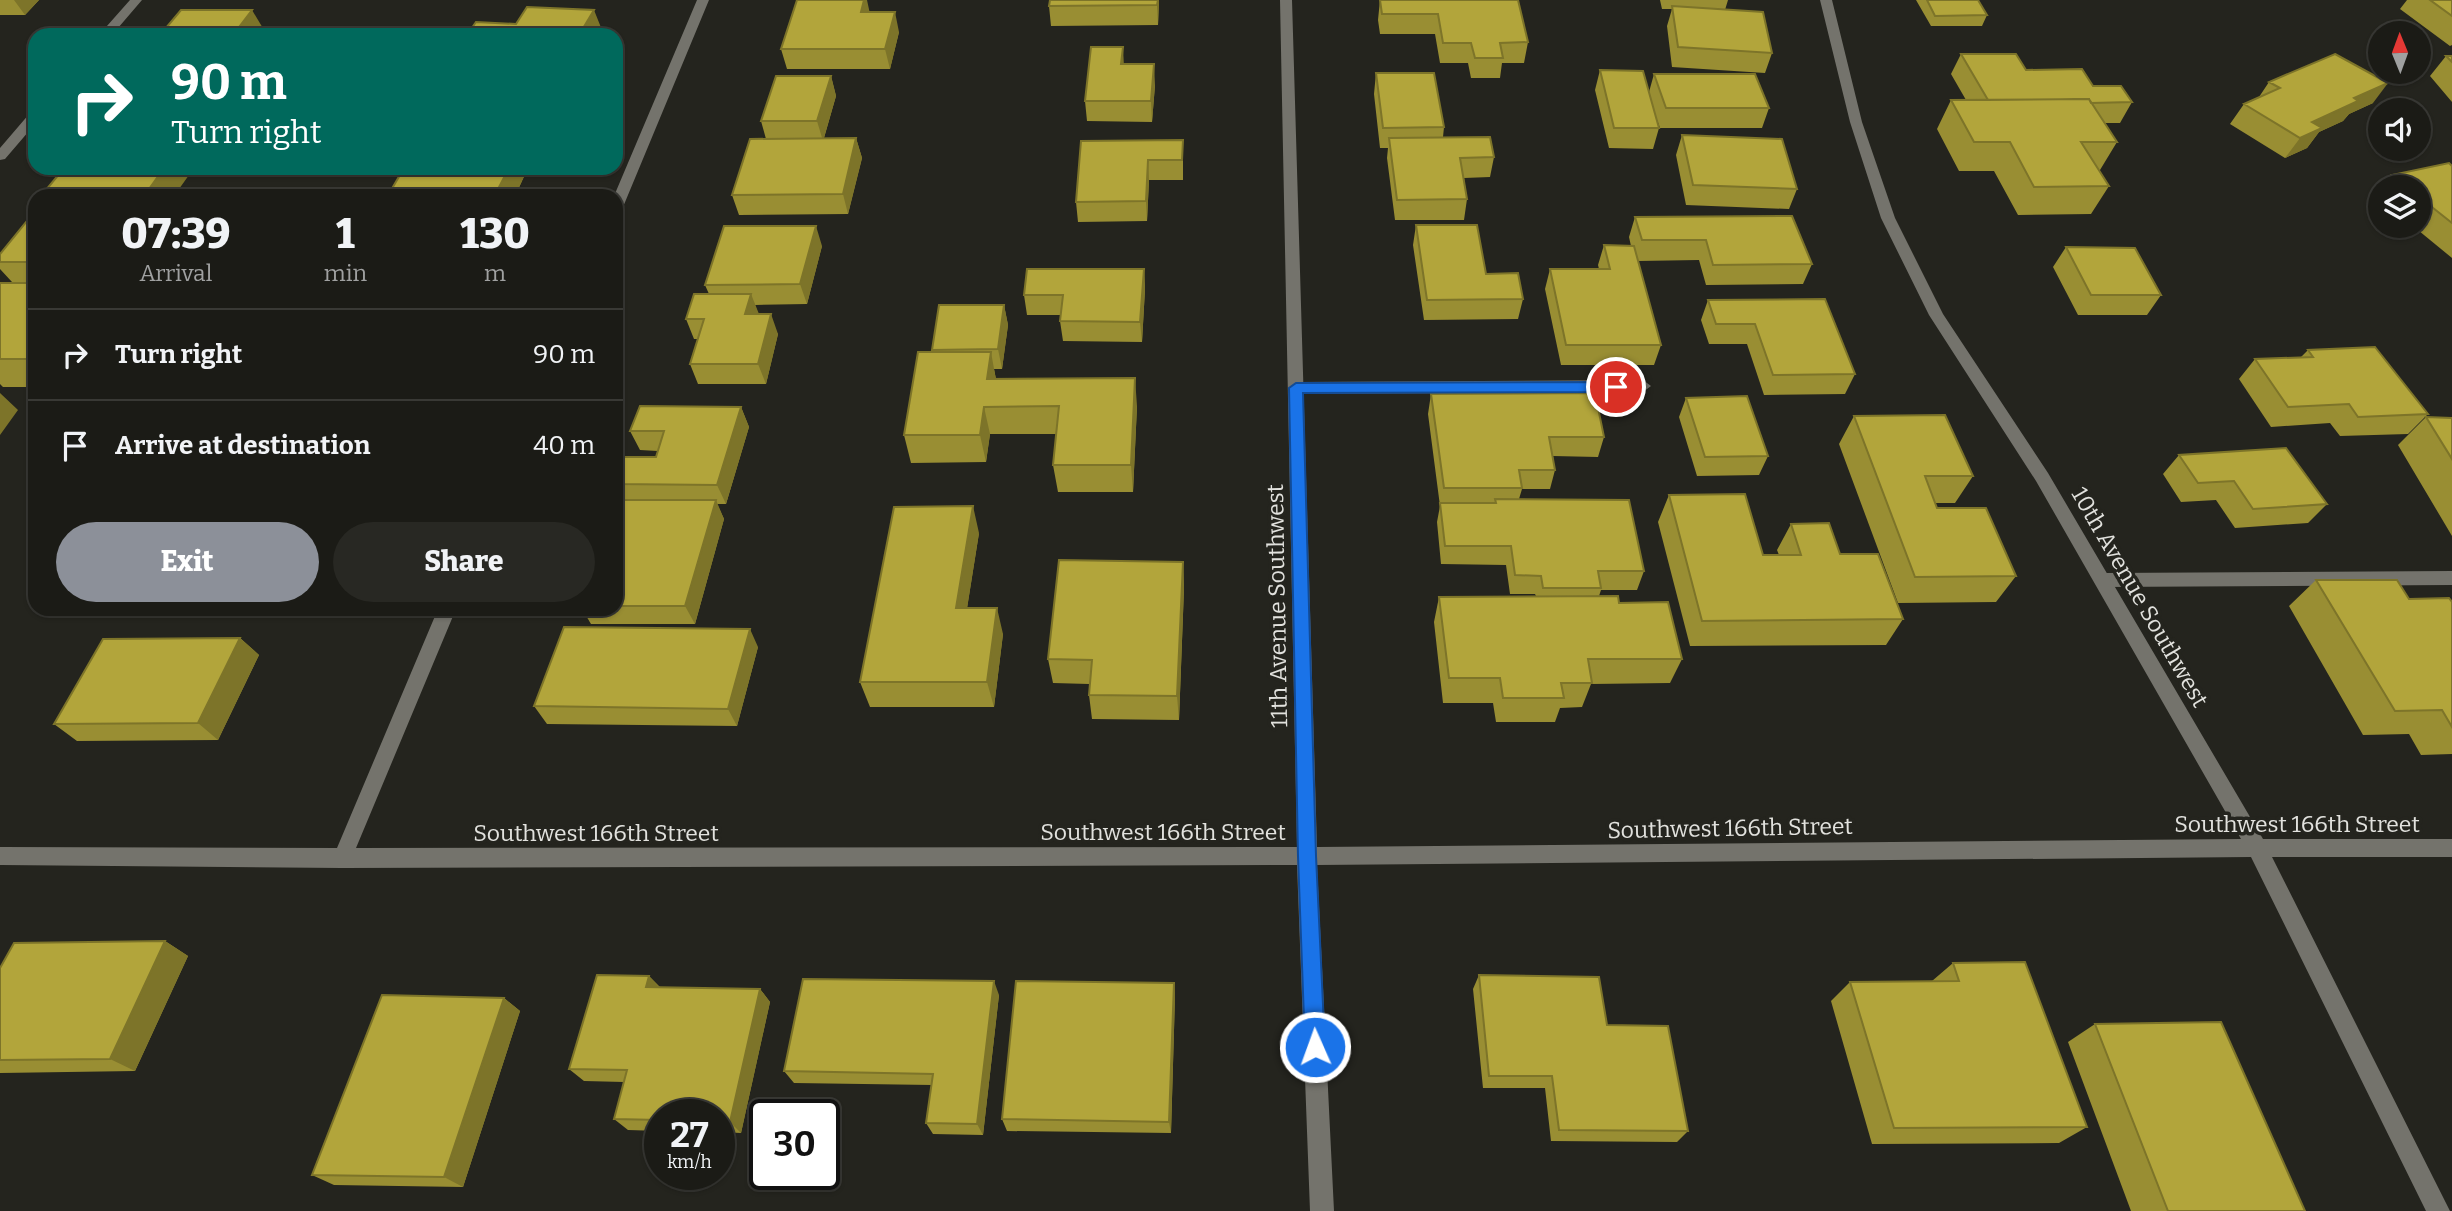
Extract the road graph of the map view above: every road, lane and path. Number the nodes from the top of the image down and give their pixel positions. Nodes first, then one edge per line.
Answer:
1 (136, 0) edge
2 (703, 0) edge
3 (1286, 0) edge
4 (1826, 0) edge
5 (111, 28) edge
6 (28, 124) edge
7 (0, 156) edge
8 (623, 191) edge
9 (1643, 386) dead end
10 (1296, 388) junction
11 (2452, 578) edge
12 (2103, 580) junction
13 (444, 616) edge
14 (2257, 848) junction
15 (2452, 848) edge
16 (0, 856) edge
17 (1307, 856) junction
18 (342, 859) junction
19 (1322, 1211) edge
20 (2438, 1211) edge

1 - 5 street
2 - 8 street
3 - 10 street, 11th Avenue Southwest
4 - 12 street, 10th Avenue Southwest
6 - 7 street
9 - 10 street
10 - 17 street, 11th Avenue Southwest
11 - 12 street
12 - 14 street, 10th Avenue Southwest
13 - 18 street
14 - 15 street, Southwest 166th Street
14 - 17 street, Southwest 166th Street
14 - 20 street, 10th Avenue Southwest
16 - 18 street, Southwest 166th Street
17 - 18 street, Southwest 166th Street
17 - 19 street, 11th Avenue Southwest

